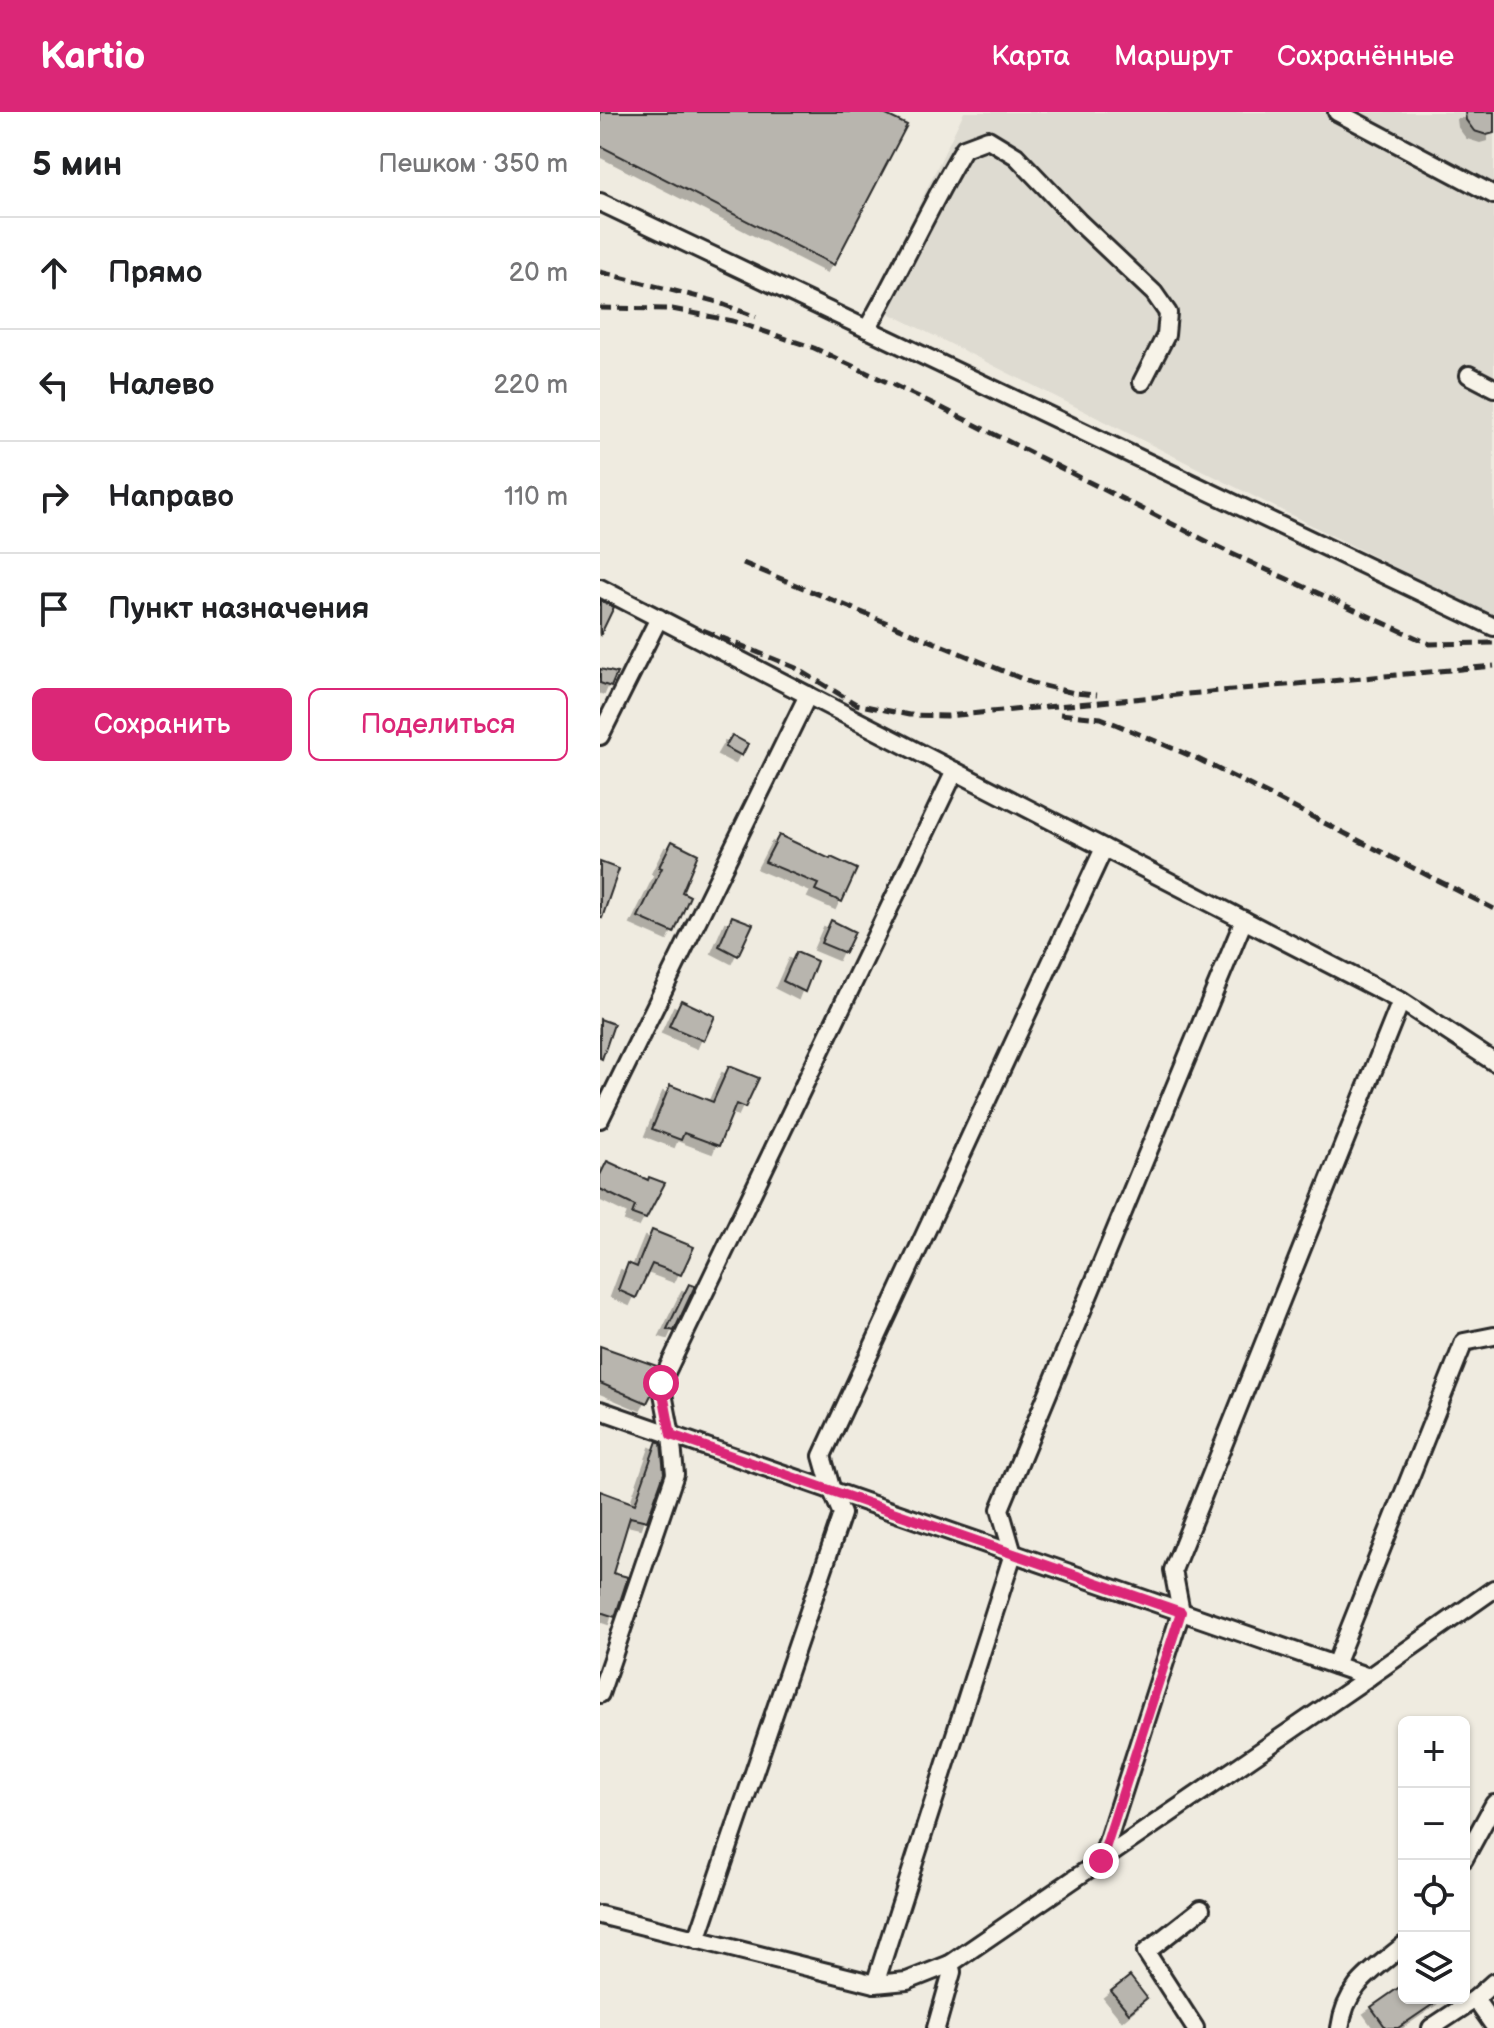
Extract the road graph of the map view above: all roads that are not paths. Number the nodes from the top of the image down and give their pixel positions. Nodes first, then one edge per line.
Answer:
1 (1337, 112) edge
2 (1494, 195) edge
3 (600, 202) edge
4 (867, 329) junction
5 (1469, 375) dead end
6 (1142, 382) dead end
7 (1494, 388) edge
8 (600, 588) edge
9 (659, 618) junction
10 (1494, 627) edge
11 (808, 695) junction
12 (600, 736) edge
13 (955, 771) junction
14 (1104, 848) junction
15 (1244, 920) junction
16 (1401, 1001) junction
17 (1494, 1062) edge
18 (600, 1119) edge
19 (1494, 1336) edge
20 (600, 1410) edge
21 (671, 1435) junction
22 (832, 1491) junction
23 (1013, 1554) junction
24 (1494, 1589) edge
25 (1181, 1612) junction
26 (1335, 1665) junction
27 (1369, 1677) junction
28 (600, 1694) edge
29 (1494, 1804) edge
30 (1470, 1848) edge
31 (1101, 1861) junction
32 (1201, 1909) dead end
33 (600, 1915) edge
34 (697, 1940) junction
35 (1398, 1950) edge
36 (950, 1964) junction
37 (1494, 1982) edge
38 (875, 1984) junction
39 (1475, 1999) junction
40 (1494, 2026) edge
41 (936, 2028) edge
42 (1195, 2028) edge
43 (1340, 2028) edge
44 (1431, 2028) edge

1 - 2 street
3 - 4 street
4 - 6 street
4 - 10 street
5 - 7 street
8 - 9 street
9 - 11 street
9 - 12 street
11 - 13 street
11 - 18 street
13 - 14 street
13 - 21 street
14 - 15 street
14 - 22 street
15 - 16 street
15 - 23 street
16 - 17 street
16 - 25 street
19 - 26 street
20 - 21 street
21 - 22 street
21 - 28 street
22 - 23 street
22 - 34 street
23 - 25 street
23 - 38 street
24 - 27 street
25 - 26 street
25 - 31 street
26 - 27 street
27 - 31 street
29 - 30 street
31 - 36 street
32 - 42 street
33 - 34 street
34 - 38 street
35 - 43 street
36 - 38 street
36 - 41 street
37 - 39 street
39 - 40 street
39 - 44 street

